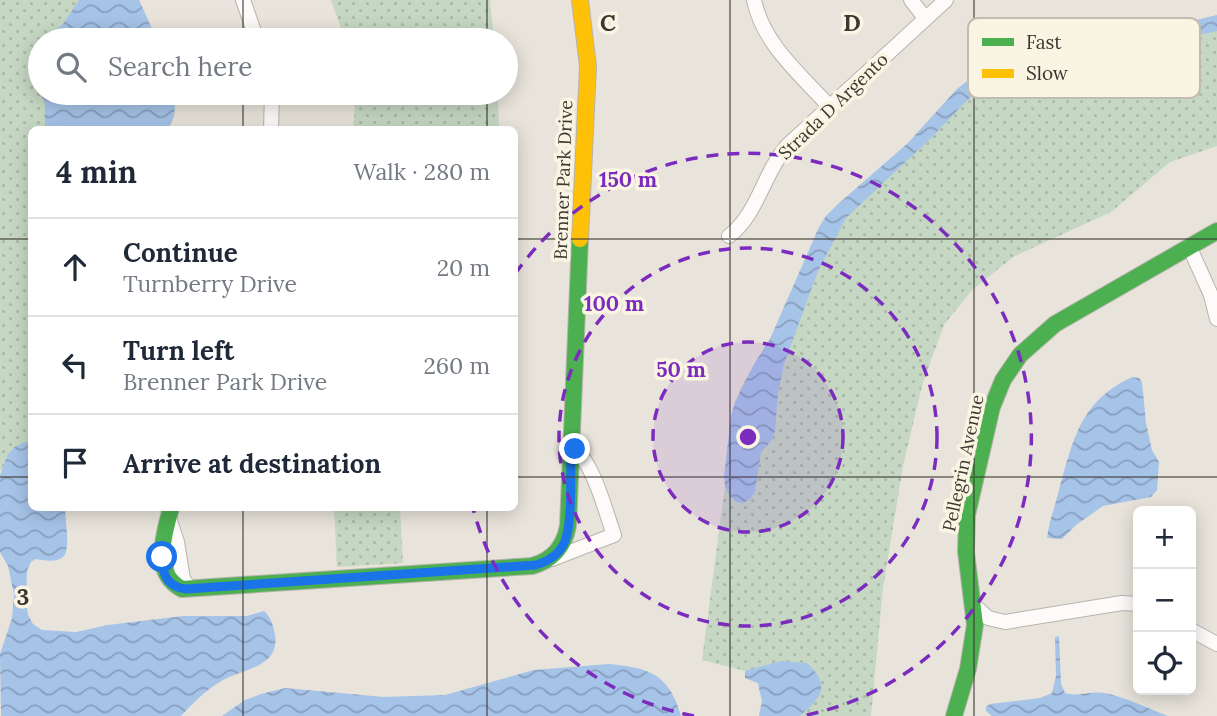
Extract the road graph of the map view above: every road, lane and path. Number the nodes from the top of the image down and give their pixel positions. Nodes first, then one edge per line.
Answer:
1 (243, 0) edge
2 (580, 0) edge
3 (754, 0) edge
4 (911, 0) edge
5 (946, 0) edge
6 (925, 18) junction
7 (253, 28) edge
8 (272, 105) edge
9 (829, 106) junction
10 (271, 126) edge
11 (1217, 230) edge
12 (729, 236) dead end
13 (1189, 246) junction
14 (1217, 319) edge
15 (571, 447) junction
16 (170, 512) edge
17 (547, 561) junction
18 (973, 604) junction
19 (1133, 604) edge
20 (1196, 632) edge
21 (1215, 638) edge
22 (954, 716) edge

1 - 7 street
2 - 15 street, Brenner Park Drive
3 - 9 street
4 - 6 street
5 - 6 street, Strada D Argento
6 - 9 street, Strada D Argento
8 - 10 street
9 - 12 street, Strada D Argento
11 - 13 street, Pellegrin Avenue
13 - 14 street
13 - 18 street, Pellegrin Avenue
15 - 17 street, Brenner Park Drive
15 - 17 street
16 - 17 street
18 - 19 street
18 - 22 street, Pellegrin Avenue
20 - 21 street

